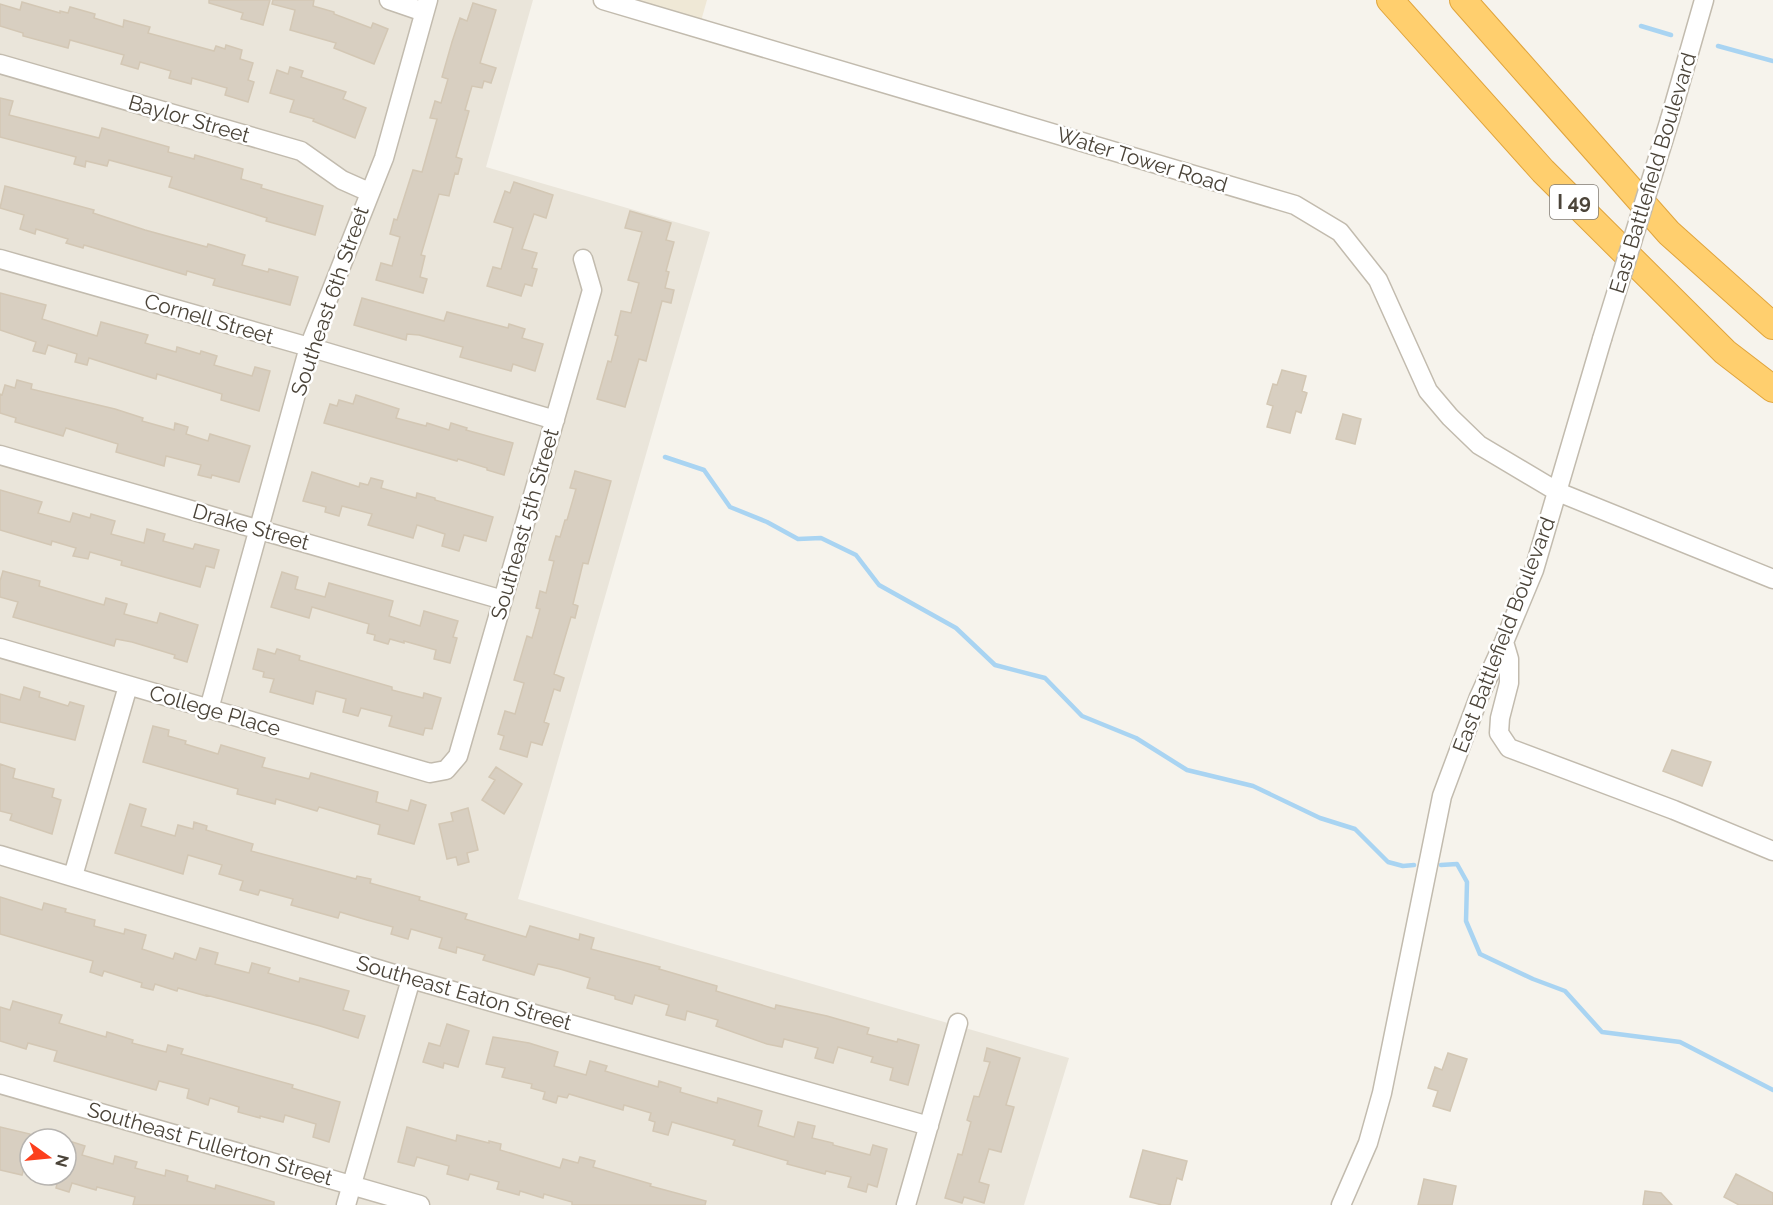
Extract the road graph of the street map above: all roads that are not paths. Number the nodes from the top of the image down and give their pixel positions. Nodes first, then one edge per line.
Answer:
1 (389, 0) edge
2 (603, 0) edge
3 (1390, 0) edge
4 (1463, 0) edge
5 (1704, 0) edge
6 (426, 6) edge
7 (0, 64) edge
8 (369, 192) junction
9 (583, 259) dead end
10 (0, 260) edge
11 (1773, 326) edge
12 (309, 347) junction
13 (1773, 389) edge
14 (555, 420) junction
15 (0, 455) edge
16 (1558, 492) junction
17 (260, 529) junction
18 (1773, 579) edge
19 (503, 600) junction
20 (1504, 642) junction
21 (0, 648) edge
22 (128, 686) junction
23 (209, 708) junction
24 (430, 773) joint
25 (1773, 851) edge
26 (0, 855) edge
27 (72, 876) junction
28 (411, 979) junction
29 (958, 1023) dead end
30 (0, 1084) edge
31 (929, 1126) junction
32 (352, 1185) junction
33 (346, 1205) edge
34 (420, 1205) edge
35 (906, 1205) edge
36 (1341, 1205) edge

1 - 6 street
2 - 16 street, Water Tower Road
3 - 13 highway, I 49
4 - 11 highway, I 49
5 - 16 street, East Battlefield Boulevard, bridge
6 - 8 street, Southeast 6th Street
7 - 8 street, Baylor Street
8 - 12 street, Southeast 6th Street
9 - 14 street, Southeast 5th Street
10 - 12 street, Cornell Street
12 - 14 street, Cornell Street
12 - 17 street, Southeast 6th Street
14 - 19 street, Southeast 5th Street
15 - 17 street, Drake Street
16 - 18 street, Water Tower Road
16 - 20 street, East Battlefield Boulevard
17 - 19 street, Drake Street
17 - 23 street, Southeast 6th Street
19 - 24 street, Southeast 5th Street
20 - 25 street
20 - 36 street, East Battlefield Boulevard
21 - 22 street, College Place
22 - 23 street, College Place
22 - 27 street
23 - 24 street, College Place
26 - 27 street, Southeast Eaton Street
27 - 28 street, Southeast Eaton Street
28 - 31 street, Southeast Eaton Street
28 - 32 street
29 - 31 street
30 - 32 street, Southeast Fullerton Street
31 - 35 street
32 - 33 street
32 - 34 street, Southeast Fullerton Street

